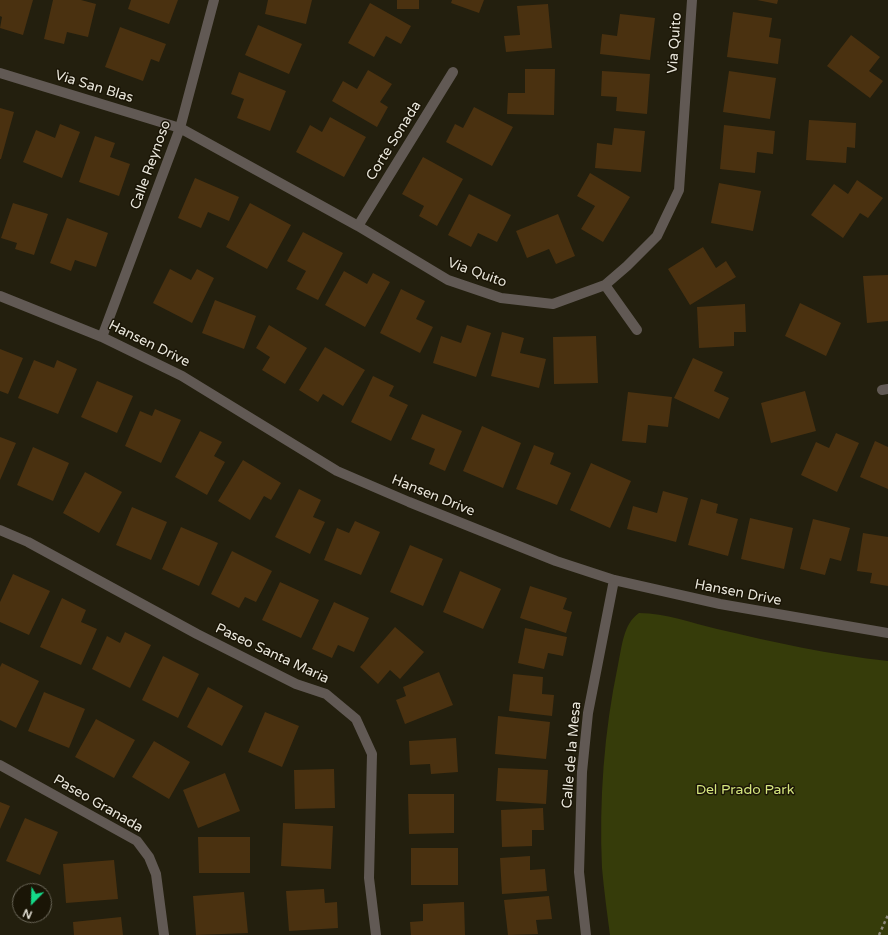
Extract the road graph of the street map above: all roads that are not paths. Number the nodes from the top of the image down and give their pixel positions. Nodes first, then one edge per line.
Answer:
1 (214, 0) edge
2 (692, 0) edge
3 (453, 72) dead end
4 (0, 73) edge
5 (180, 128) junction
6 (358, 226) junction
7 (604, 285) junction
8 (0, 296) edge
9 (637, 330) dead end
10 (102, 337) junction
11 (0, 530) edge
12 (614, 580) junction
13 (888, 633) edge
14 (0, 765) edge
15 (164, 935) edge
16 (376, 935) edge
17 (586, 935) edge

1 - 5 street, Calle Reynoso
2 - 7 street, Via Quito
3 - 6 street, Corte Sonada
4 - 5 street, Via San Blas
5 - 6 street, Via Quito
5 - 10 street, Calle Reynoso
6 - 7 street, Via Quito
7 - 9 street
8 - 10 street, Hansen Drive
10 - 12 street, Hansen Drive
11 - 16 street, Paseo Santa Maria
12 - 13 street, Hansen Drive
12 - 17 street, Calle de la Mesa
14 - 15 street, Paseo Granada

